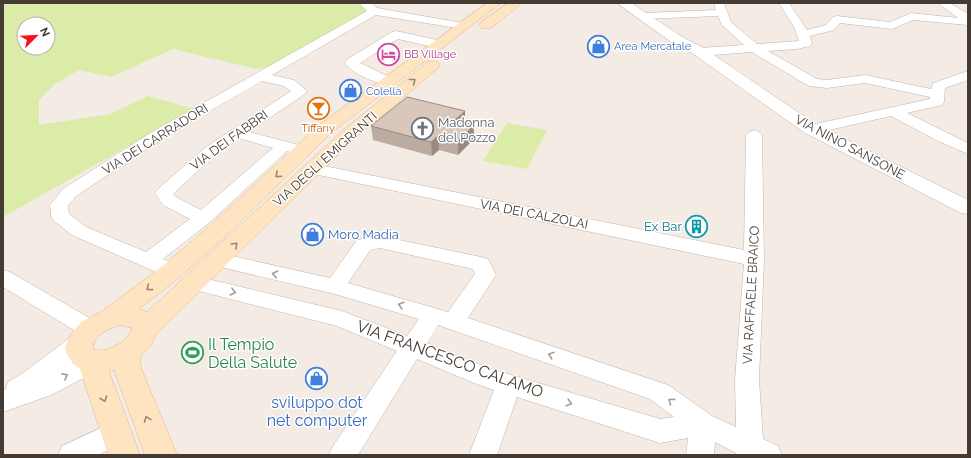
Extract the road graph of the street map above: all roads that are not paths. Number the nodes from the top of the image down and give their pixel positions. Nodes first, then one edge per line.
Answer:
1 (495, 3) edge
2 (516, 3) edge
3 (623, 3) edge
4 (634, 3) edge
5 (784, 3) edge
6 (943, 3) edge
7 (369, 7) edge
8 (721, 8) edge
9 (648, 16) junction
10 (968, 21) edge
11 (462, 26) junction
12 (804, 34) junction
13 (438, 44) junction
14 (754, 48) junction
15 (698, 51) junction
16 (968, 75) edge
17 (260, 76) junction
18 (388, 81) junction
19 (937, 94) junction
20 (894, 112) junction
21 (811, 129) junction
22 (236, 133) junction
23 (754, 135) dead end
24 (284, 146) junction
25 (968, 149) edge
26 (303, 151) junction
27 (314, 169) junction
28 (968, 208) edge
29 (203, 218) junction
30 (754, 259) junction
31 (219, 260) junction
32 (148, 261) junction
33 (172, 271) junction
34 (3, 276) edge
35 (196, 283) junction
36 (335, 287) junction
37 (444, 318) junction
38 (145, 329) junction
39 (93, 338) junction
40 (412, 347) junction
41 (126, 354) junction
42 (509, 384) junction
43 (3, 397) edge
44 (3, 401) edge
45 (703, 424) junction
46 (120, 444) edge
47 (756, 452) edge
48 (72, 455) edge
49 (161, 455) edge
50 (343, 455) edge
51 (483, 455) edge
52 (700, 455) edge

1 - 11 main road, VIA DEGLI EMIGRANTI
27 -> 2 main road, VIA DEGLI EMIGRANTI
3 - 9 street, VIA NINO SANSONE
4 - 9 street, VIA NINO SANSONE
5 - 12 street
6 - 10 street
7 - 11 street
7 - 17 street, VIA DEI CARRADORI
8 - 9 street
8 - 14 street
9 - 15 street, VIA NINO SANSONE
10 - 12 street
11 - 13 main road, VIA DEGLI EMIGRANTI
12 - 14 street
13 - 18 main road, VIA DEGLI EMIGRANTI
13 - 18 street
14 - 15 street
14 - 19 street
15 - 21 street, VIA NINO SANSONE
16 - 19 street
17 - 22 street, VIA DEI FABBRI
17 - 32 street, VIA DEI CARRADORI
18 - 26 main road, VIA DEGLI EMIGRANTI
19 - 20 street
20 - 21 street
20 - 25 street
21 - 28 street, VIA NINO SANSONE
22 - 24 street
22 - 29 street, VIA DEI FABBRI
23 - 30 street, VIA RAFFAELE BRAICO
24 - 26 street
24 - 29 street
26 -> 33 main road, VIA DEGLI EMIGRANTI
27 - 30 street, VIA DEI CALZOLAI
31 -> 27 main road, VIA DEGLI EMIGRANTI
29 - 32 street
30 - 47 street, VIA RAFFAELE BRAICO
31 - 35 main road, VIA DEGLI EMIGRANTI
36 -> 31 street
32 - 33 street, VIA DEI CARRADORI
33 -> 39 main road, VIA DEGLI EMIGRANTI
34 - 39 street
35 - 38 main road, VIA DEGLI EMIGRANTI
35 -> 40 street, VIA FRANCESCO CALAMO
37 -> 36 street
36 - 37 street
37 - 40 street
45 -> 37 street
38 - 39 main road
38 - 41 main road, VIA DEGLI EMIGRANTI
39 - 41 main road, VIA DEGLI EMIGRANTI
39 - 43 street
44 -> 39 street
39 -> 46 main road
40 - 42 street, VIA FRANCESCO CALAMO
40 - 50 street
49 -> 41 main road
42 -> 45 street, VIA FRANCESCO CALAMO
42 - 51 street
45 - 47 street
45 - 52 street
46 - 48 street

